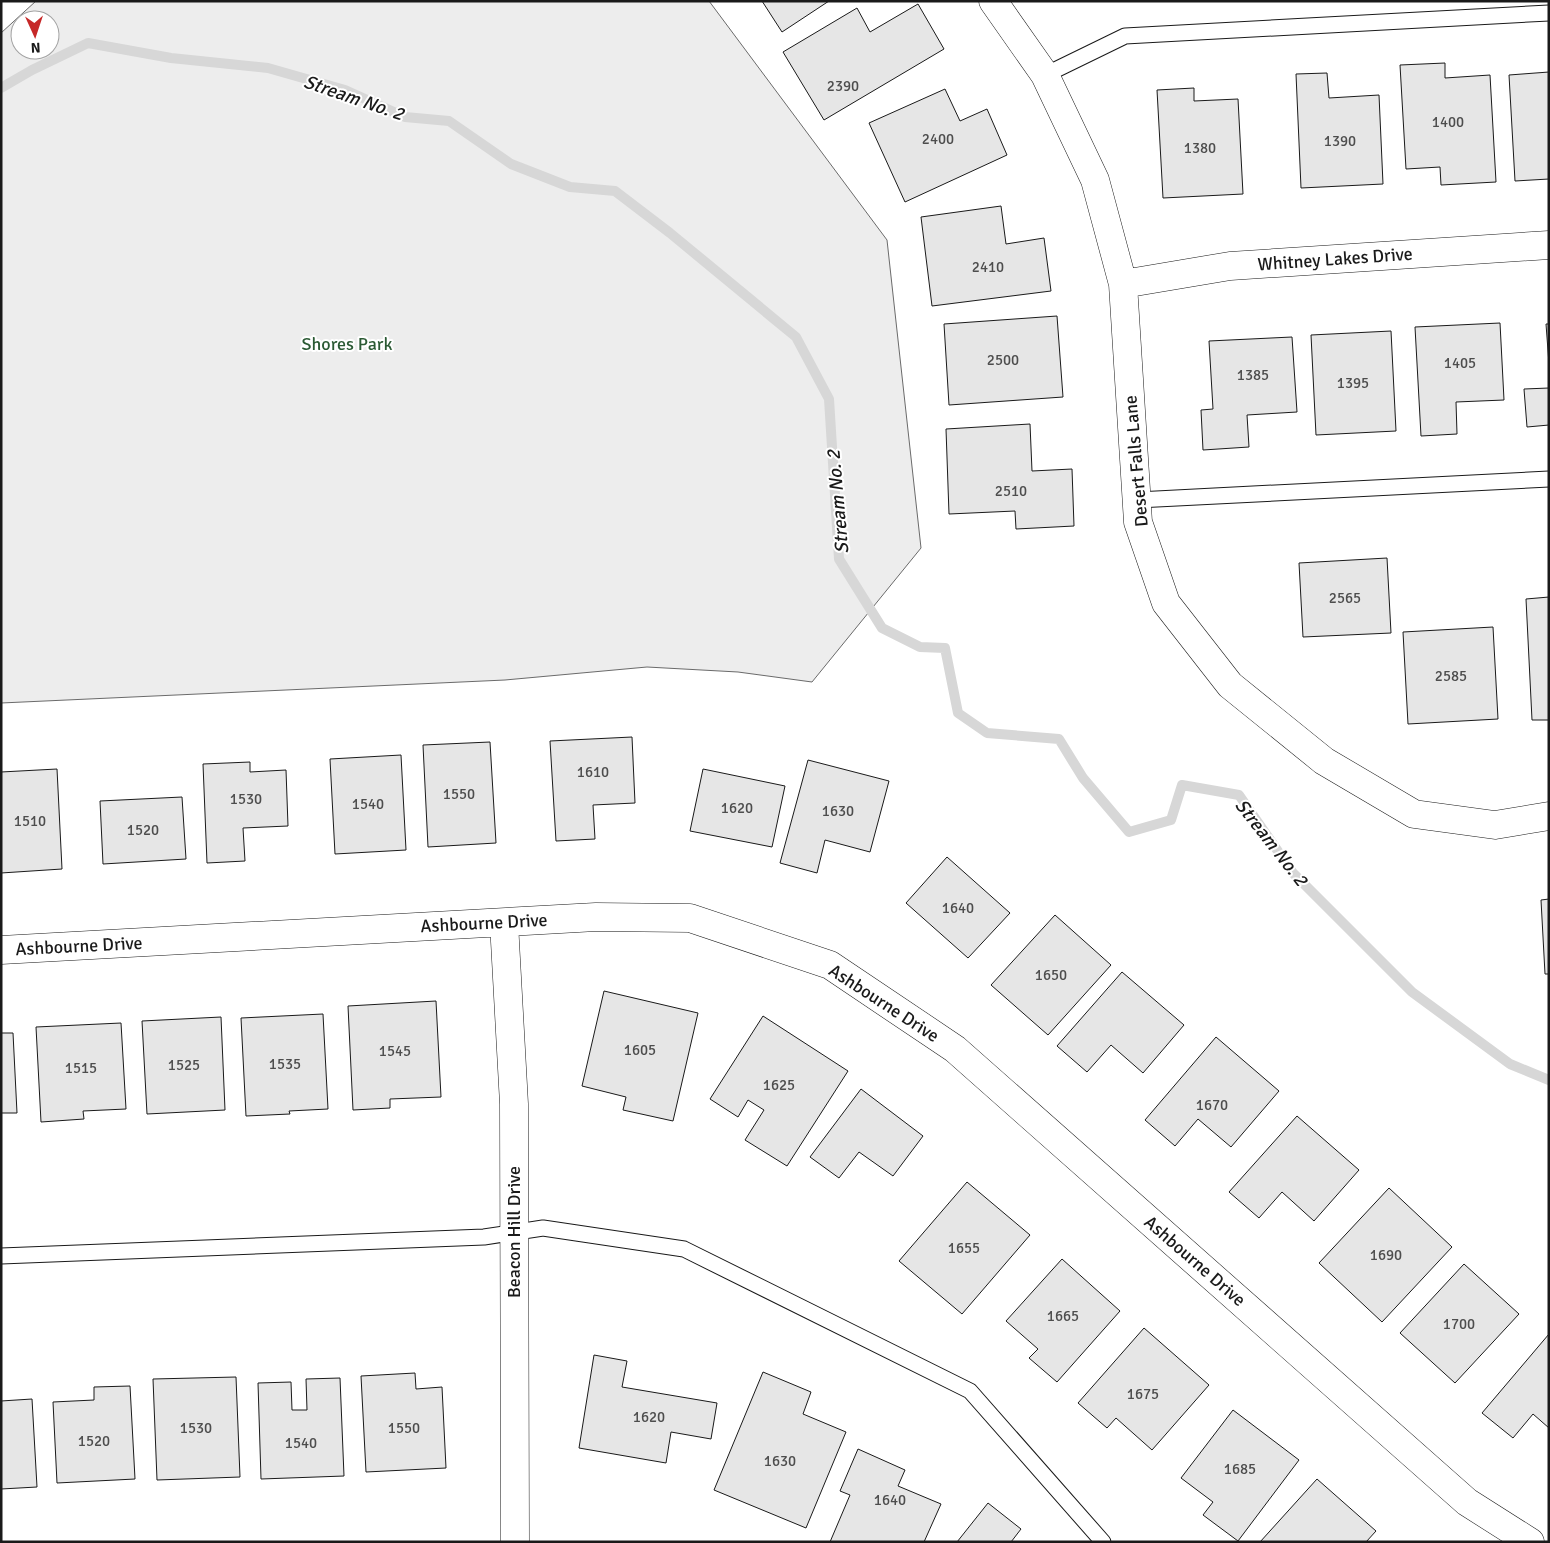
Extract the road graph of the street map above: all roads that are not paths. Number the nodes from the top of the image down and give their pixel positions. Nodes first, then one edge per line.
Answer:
1 (993, 1) edge
2 (1549, 13) edge
3 (1045, 75) junction
4 (1549, 245) edge
5 (1123, 284) junction
6 (1549, 479) edge
7 (1137, 500) junction
8 (1549, 816) edge
9 (504, 922) junction
10 (1, 950) edge
11 (513, 1232) junction
12 (1, 1256) edge
13 (515, 1542) edge
14 (1103, 1542) edge
15 (1530, 1542) edge

1 - 3 street, Desert Falls Lane
2 - 3 lane
3 - 5 street, Desert Falls Lane
4 - 5 street, Whitney Lakes Drive
5 - 7 street, Desert Falls Lane
6 - 7 lane
7 - 8 street, Desert Falls Lane
9 - 10 street, Ashbourne Drive
9 - 11 street, Beacon Hill Drive
9 - 15 street, Ashbourne Drive
11 - 12 lane
11 - 13 street, Beacon Hill Drive
11 - 14 lane

